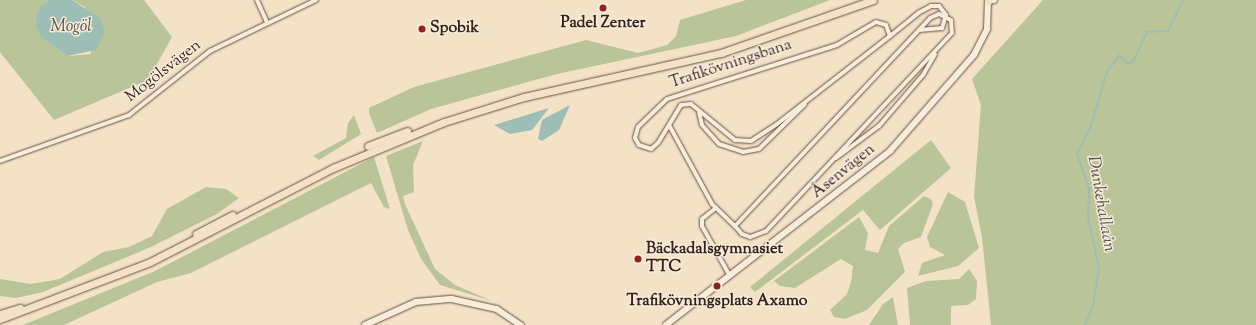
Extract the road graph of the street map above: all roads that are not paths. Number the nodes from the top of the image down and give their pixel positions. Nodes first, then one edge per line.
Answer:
1 (257, 0) edge
2 (316, 0) edge
3 (862, 0) edge
4 (873, 0) edge
5 (990, 0) edge
6 (946, 14) junction
7 (267, 22) junction
8 (920, 30) junction
9 (890, 36) junction
10 (938, 47) junction
11 (810, 98) junction
12 (699, 111) junction
13 (669, 125) junction
14 (832, 160) junction
15 (0, 161) edge
16 (716, 208) junction
17 (735, 226) junction
18 (730, 276) junction
19 (0, 314) edge
20 (0, 319) edge
21 (365, 325) edge
22 (521, 325) edge
23 (666, 325) edge

1 - 7 street
2 - 7 street, Mogölsvägen
3 - 19 highway
4 - 20 highway
5 - 18 street, Åsenvägen
6 - 8 street
6 - 8 street
6 - 9 street, Trafikövningsbana
6 - 10 street
7 - 15 street, Mogölsvägen
8 - 17 street
9 - 11 street, Trafikövningsbana
9 - 13 street, Trafikövningsbana
10 - 14 street
10 - 14 street
11 - 12 street, Trafikövningsbana
11 - 12 street, Trafikövningsbana
12 - 13 street, Trafikövningsbana
13 - 16 street
14 - 17 street
16 - 17 street
16 - 18 street
18 - 23 street, Åsenvägen
21 - 22 street

